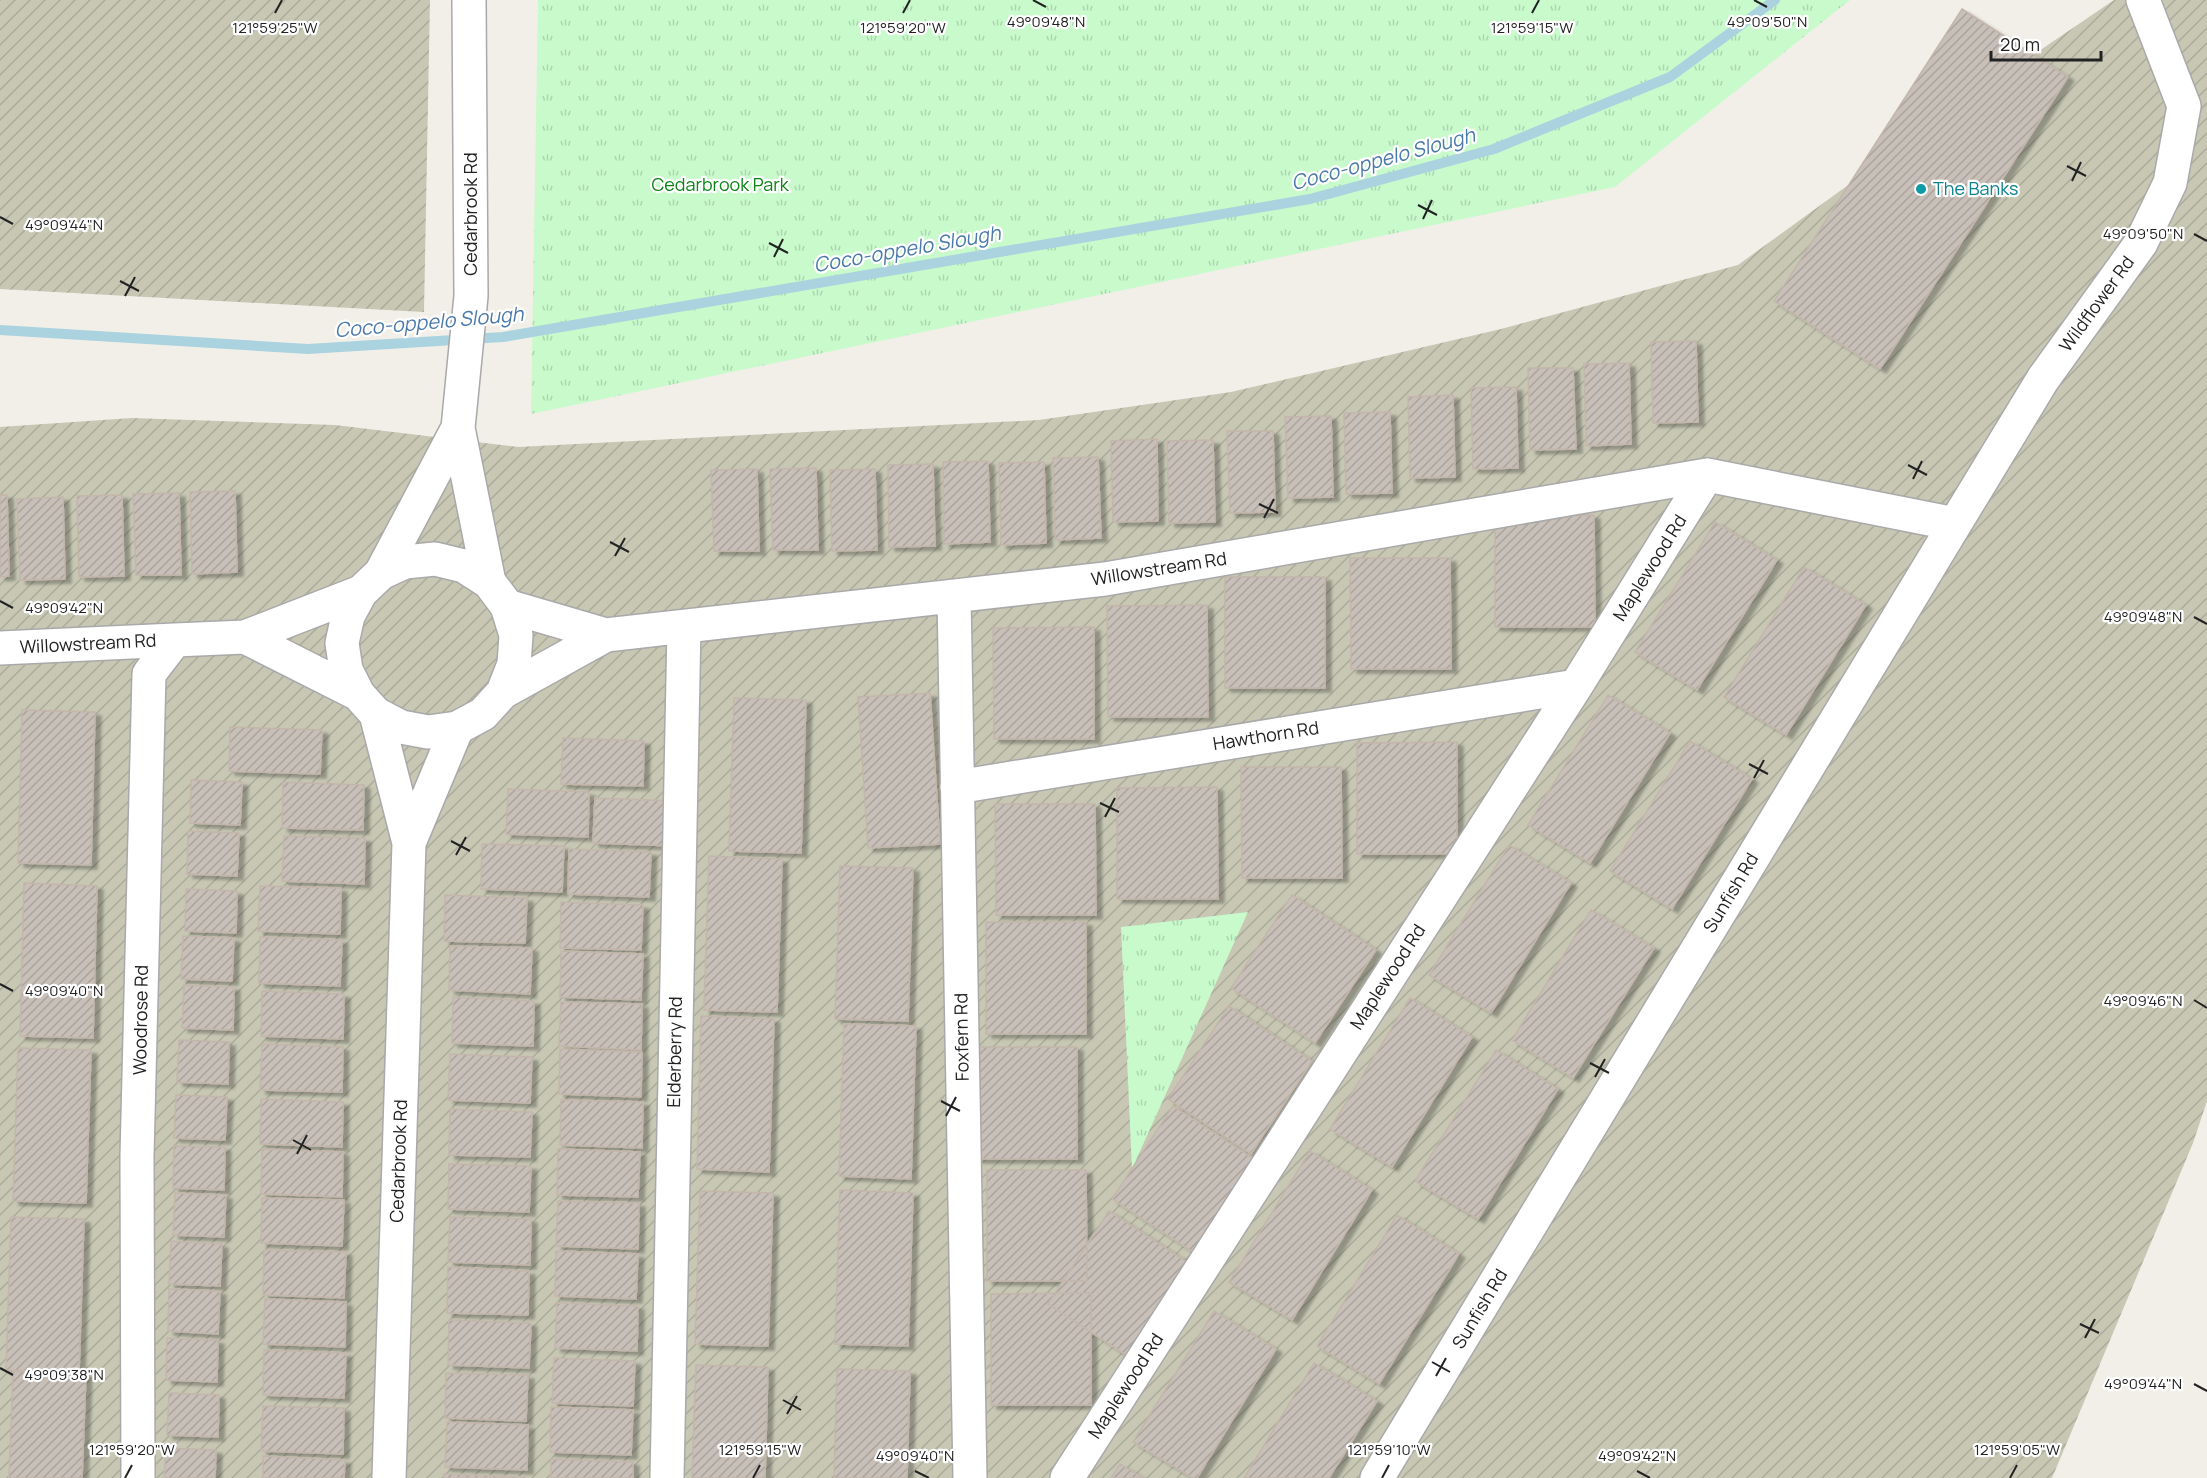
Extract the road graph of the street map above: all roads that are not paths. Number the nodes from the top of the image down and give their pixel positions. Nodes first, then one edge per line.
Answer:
1 (469, 0) edge
2 (2143, 0) edge
3 (458, 428) junction
4 (1707, 475) junction
5 (1955, 524) junction
6 (371, 583) junction
7 (498, 594) junction
8 (954, 596) junction
9 (684, 627) junction
10 (606, 635) junction
11 (245, 637) junction
12 (176, 640) junction
13 (0, 648) edge
14 (1576, 686) junction
15 (503, 692) junction
16 (367, 704) junction
17 (457, 728) junction
18 (957, 787) junction
19 (409, 843) junction
20 (138, 1478) edge
21 (389, 1478) edge
22 (667, 1478) edge
23 (970, 1478) edge
24 (1067, 1478) edge
25 (1377, 1478) edge

1 - 3 street, Cedarbrook Rd
2 - 5 street, Wildflower Rd
3 - 6 street
3 - 7 street
4 - 5 street
4 - 8 street, Willowstream Rd
4 - 14 street, Maplewood Rd
5 - 25 street, Sunfish Rd
6 - 7 street
6 - 11 street
6 - 16 street
7 - 10 street
7 - 15 street
8 - 9 street, Willowstream Rd
8 - 18 street, Foxfern Rd
9 - 10 street, Willowstream Rd
9 - 22 street, Elderberry Rd
10 - 15 street
11 - 12 street
11 - 16 street
12 - 13 street, Willowstream Rd
12 - 20 street, Woodrose Rd
14 - 18 street, Hawthorn Rd
14 - 24 street, Maplewood Rd
15 - 17 street
16 - 17 street
16 - 19 street
17 - 19 street
18 - 23 street, Foxfern Rd
19 - 21 street, Cedarbrook Rd

